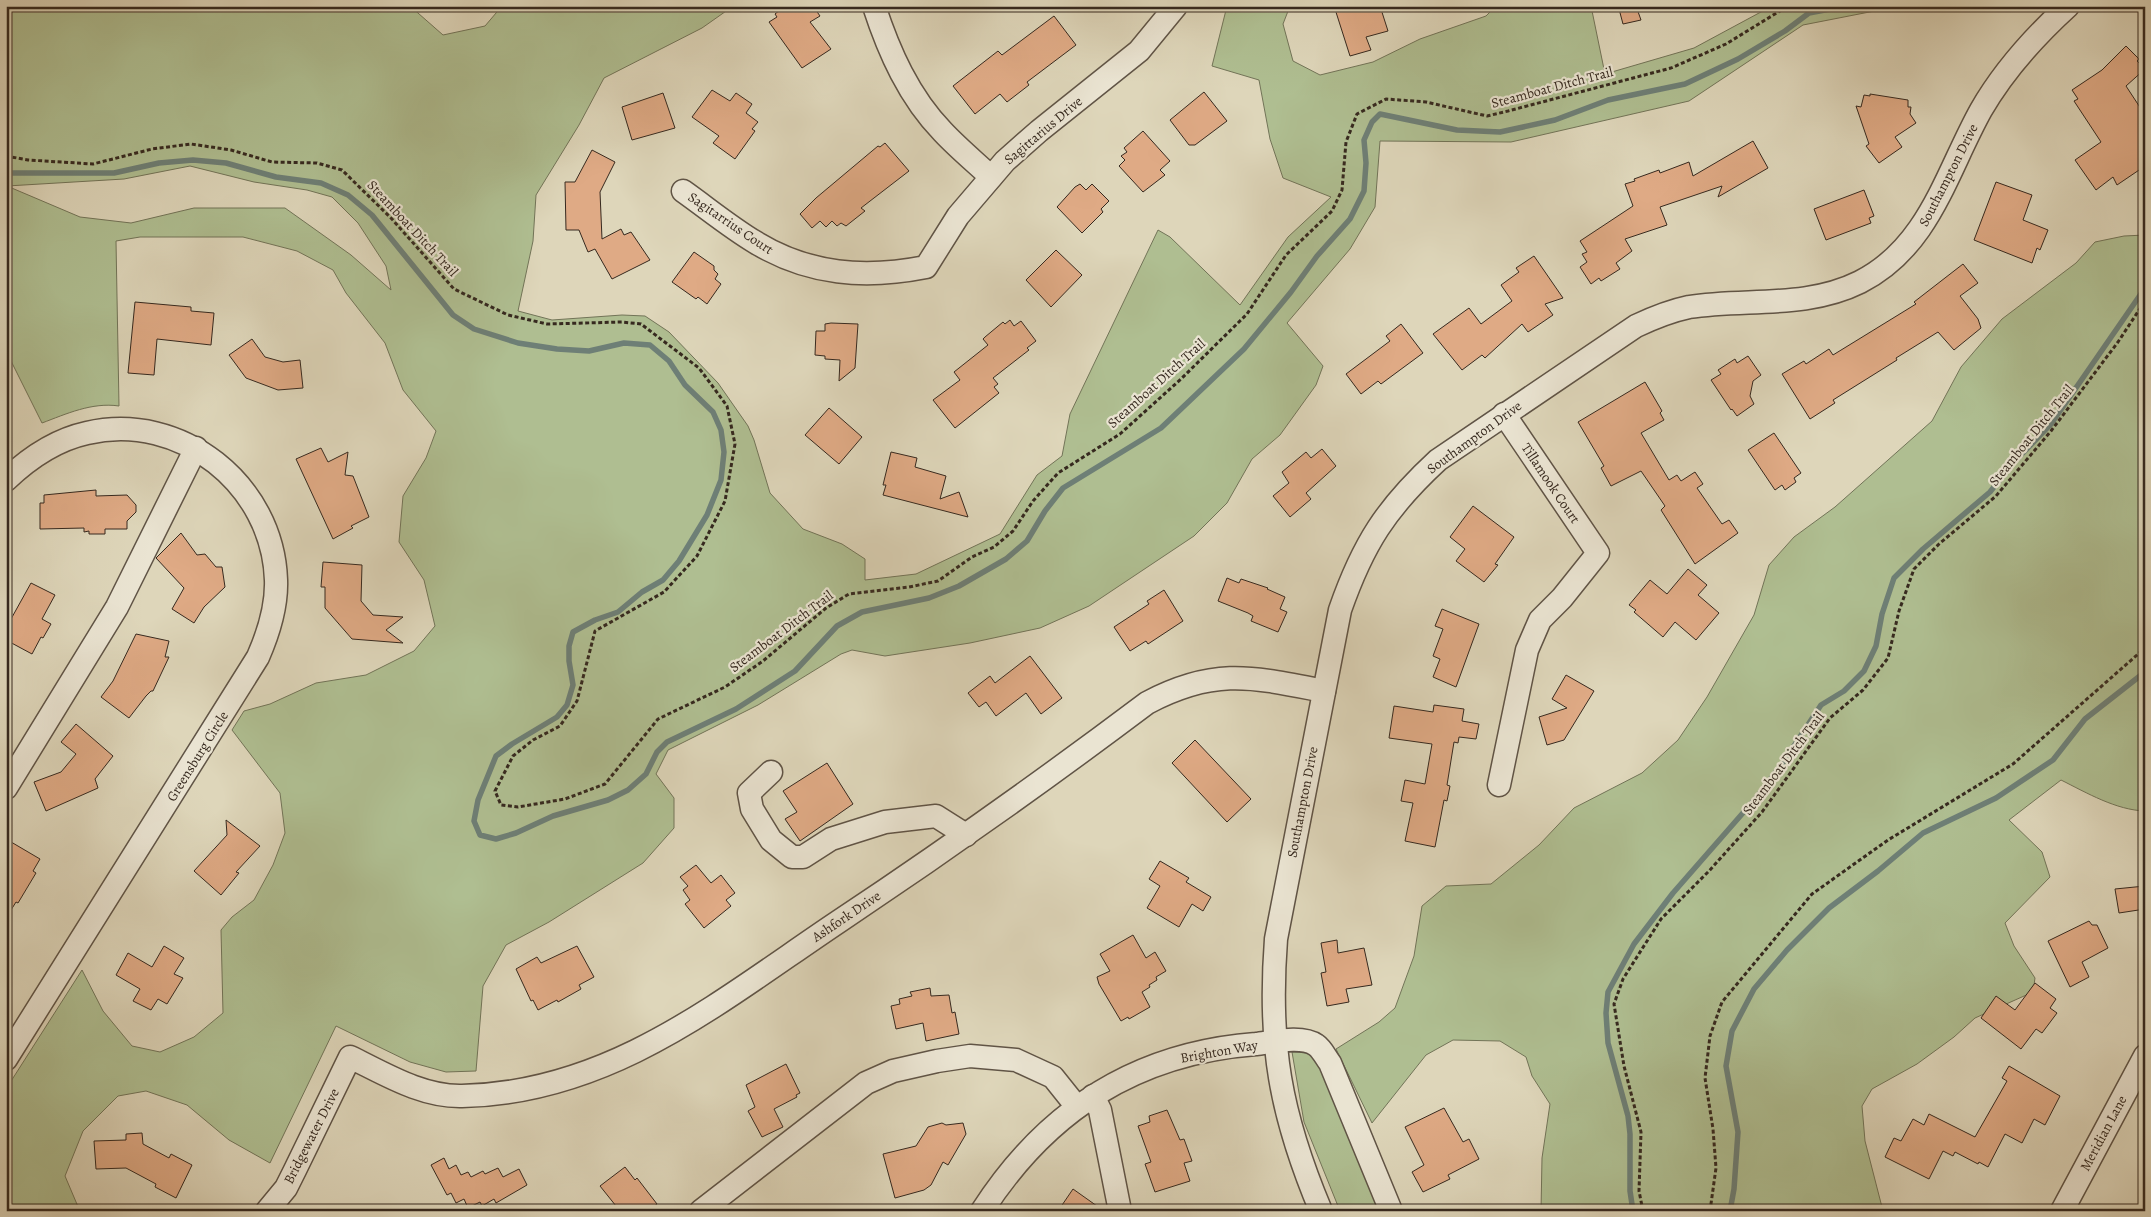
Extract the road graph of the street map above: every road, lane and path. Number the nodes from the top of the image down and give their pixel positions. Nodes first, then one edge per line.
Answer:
1 (874, 6) edge
2 (1176, 6) edge
3 (1788, 6) edge
4 (2068, 6) edge
5 (6, 156) edge
6 (991, 177) junction
7 (683, 191) dead end
8 (926, 267) joint
9 (2145, 302) edge
10 (1504, 414) junction
11 (196, 448) junction
12 (6, 480) edge
13 (2145, 648) edge
14 (1324, 691) junction
15 (771, 772) dead end
16 (1499, 785) dead end
17 (6, 788) edge
18 (966, 835) junction
19 (1274, 1042) junction
20 (2145, 1056) edge
21 (350, 1057) joint
22 (6, 1059) edge
23 (1085, 1102) junction
24 (267, 1211) edge
25 (701, 1211) edge
26 (982, 1211) edge
27 (1120, 1211) edge
28 (1321, 1211) edge
29 (1391, 1211) edge
30 (1643, 1211) edge
31 (1710, 1211) edge
32 (2062, 1211) edge

1 - 6 street
2 - 6 street, Sagittarius Drive
3 - 5 path, Steamboat Ditch Trail
4 - 10 street, Southampton Drive
6 - 8 street, Sagittarius Drive
7 - 8 street, Sagitarrius Court
9 - 30 path, Steamboat Ditch Trail
10 - 14 street, Southampton Drive
10 - 16 street, Tillamook Court
11 - 12 street, Greensburg Circle
11 - 17 street
11 - 22 street, Greensburg Circle
13 - 31 path
14 - 18 street, Ashfork Drive
14 - 19 street, Southampton Drive
15 - 18 street
18 - 21 street, Ashfork Drive
19 - 23 street, Brighton Way
19 - 28 street, Southampton Drive
19 - 29 street, Brighton Way
20 - 32 street, Meridian Lane
21 - 24 street, Bridgewater Drive
23 - 25 street
23 - 26 street, Brighton Way
23 - 27 street

